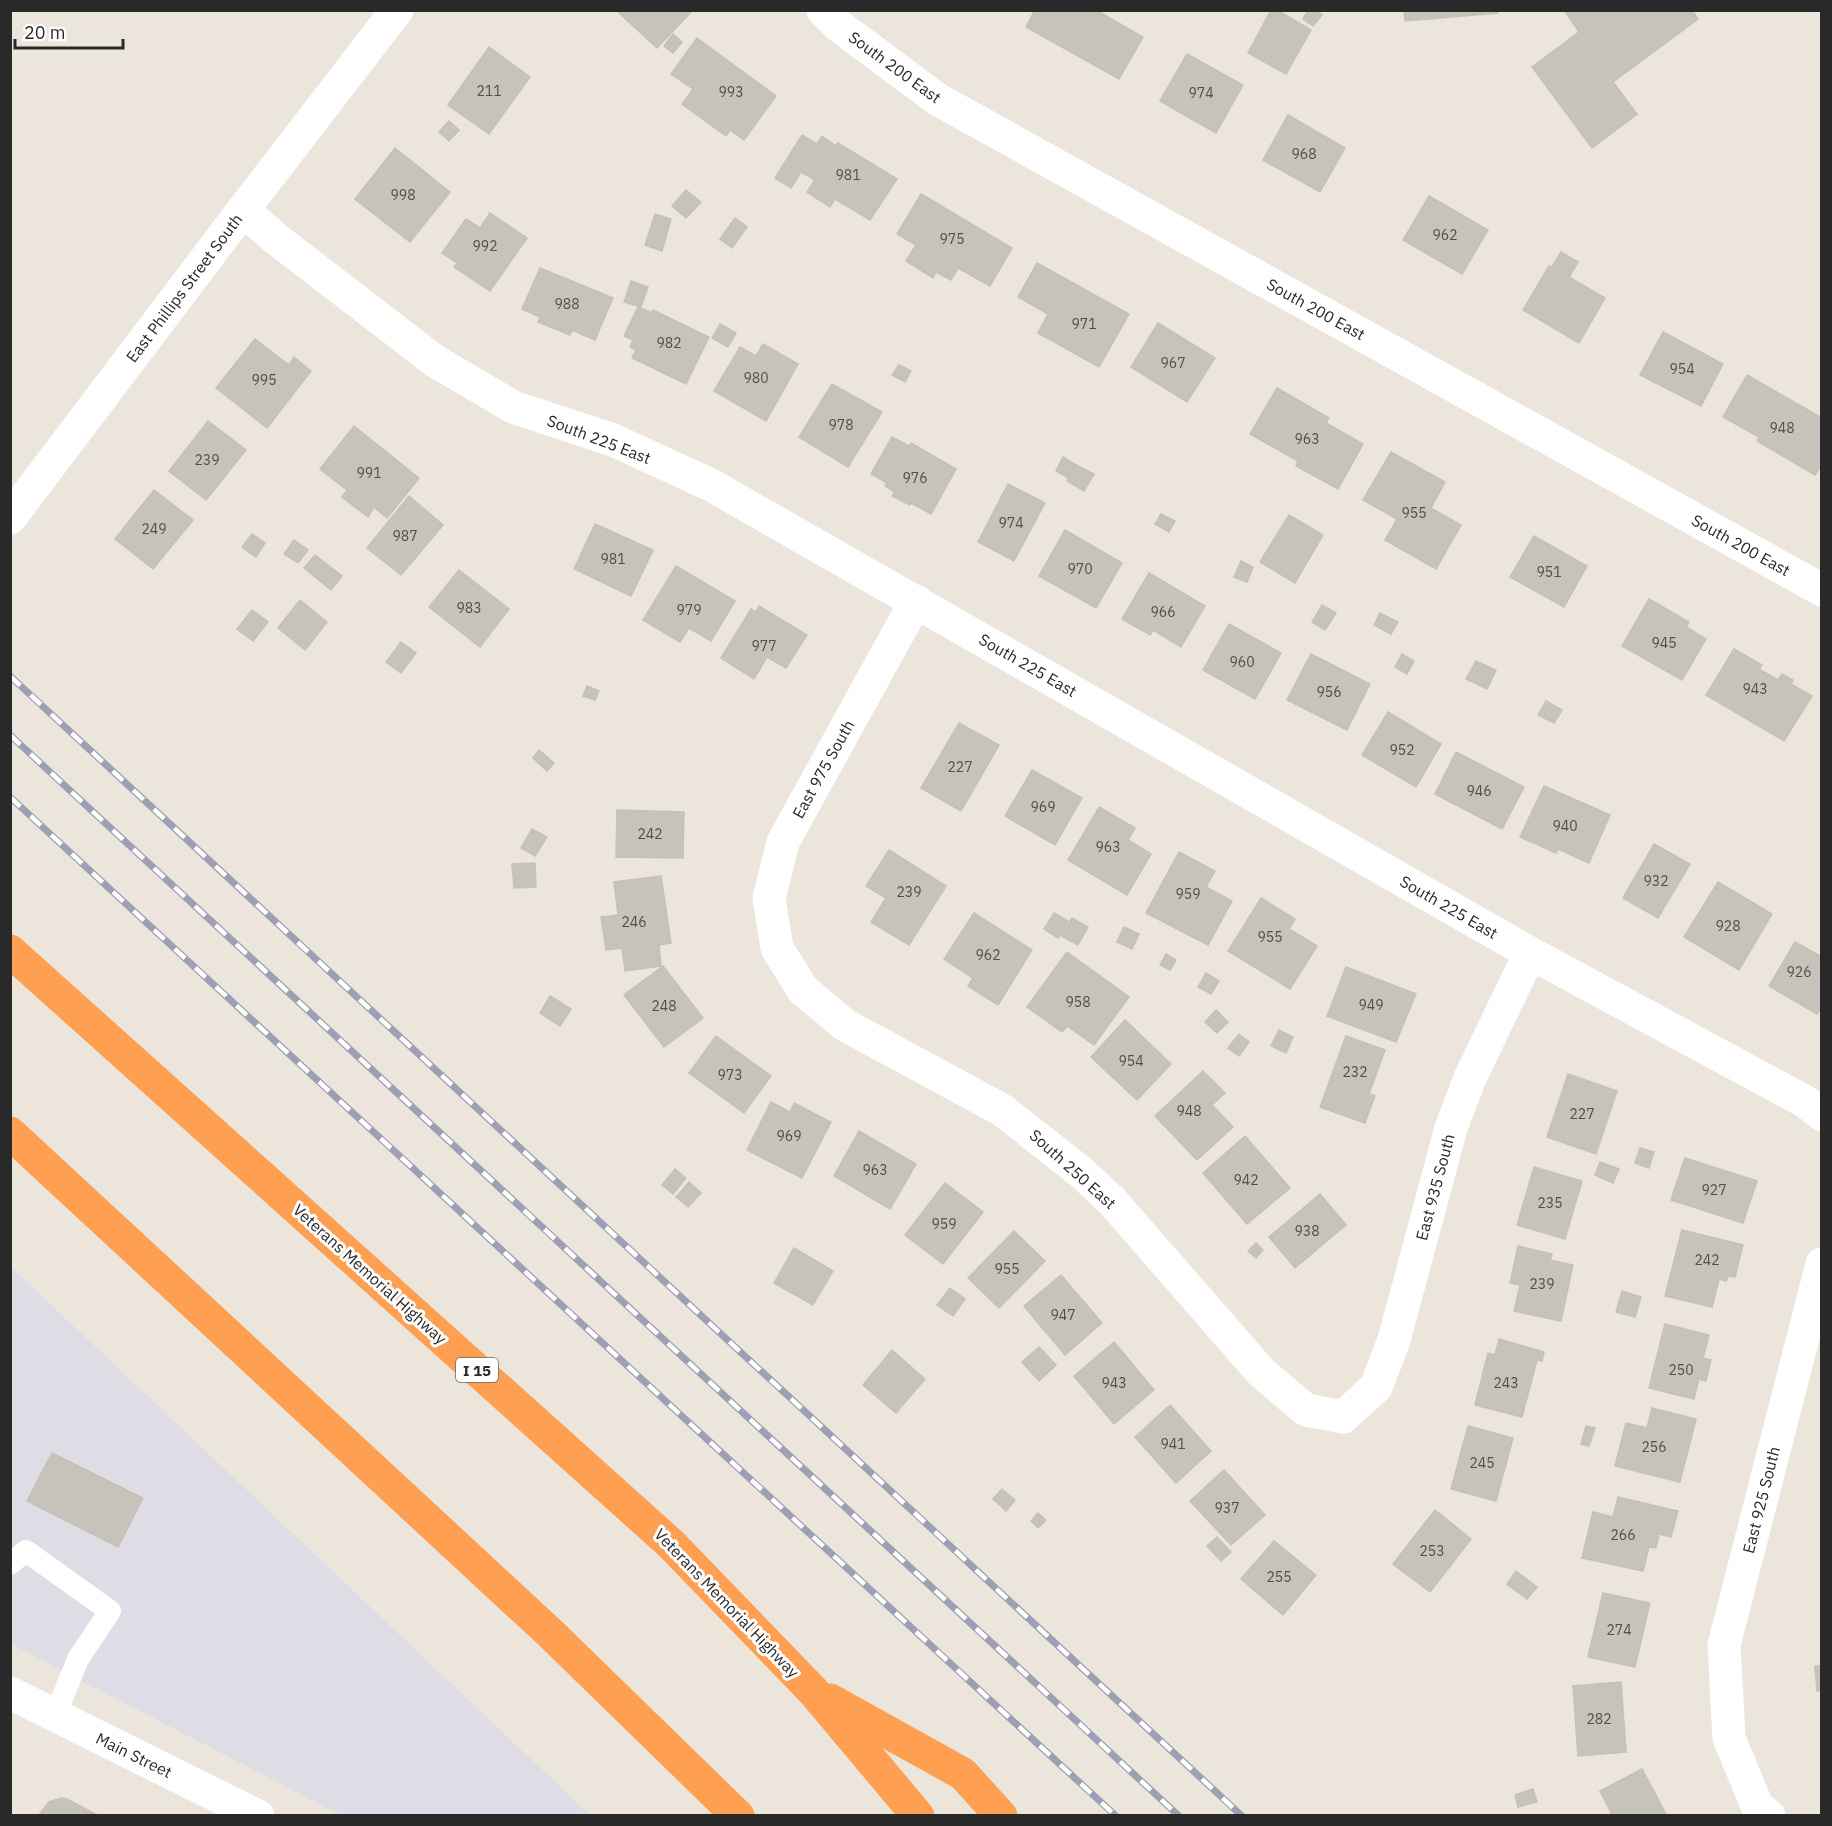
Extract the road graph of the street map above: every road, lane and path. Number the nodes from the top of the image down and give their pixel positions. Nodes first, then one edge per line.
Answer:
1 (397, 10) edge
2 (823, 10) edge
3 (243, 210) junction
4 (10, 518) edge
5 (1821, 590) edge
6 (916, 602) junction
7 (777, 948) joint
8 (10, 951) edge
9 (1530, 953) junction
10 (1821, 1115) edge
11 (10, 1133) edge
12 (1821, 1264) edge
13 (1343, 1417) joint
14 (10, 1564) edge
15 (813, 1691) junction
16 (10, 1693) edge
17 (56, 1716) junction
18 (258, 1815) edge
19 (738, 1815) edge
20 (918, 1815) edge
21 (1001, 1815) edge
22 (1769, 1815) edge

1 - 3 street, East Phillips Street South
2 - 5 street, South 200 East
3 - 4 street, East Phillips Street South
3 - 6 street, South 225 East
6 - 7 street, East 975 South
6 - 9 street, South 225 East
7 - 13 street, South 250 East
8 - 15 highway, Veterans Memorial Highway / I 15
9 - 10 street, South 225 East
9 - 13 street, East 935 South
11 - 19 highway
12 - 22 street, East 925 South
14 - 17 lane
15 - 20 highway, Veterans Memorial Highway / I 15
15 - 21 highway
16 - 17 street, Main Street
17 - 18 street, Main Street

